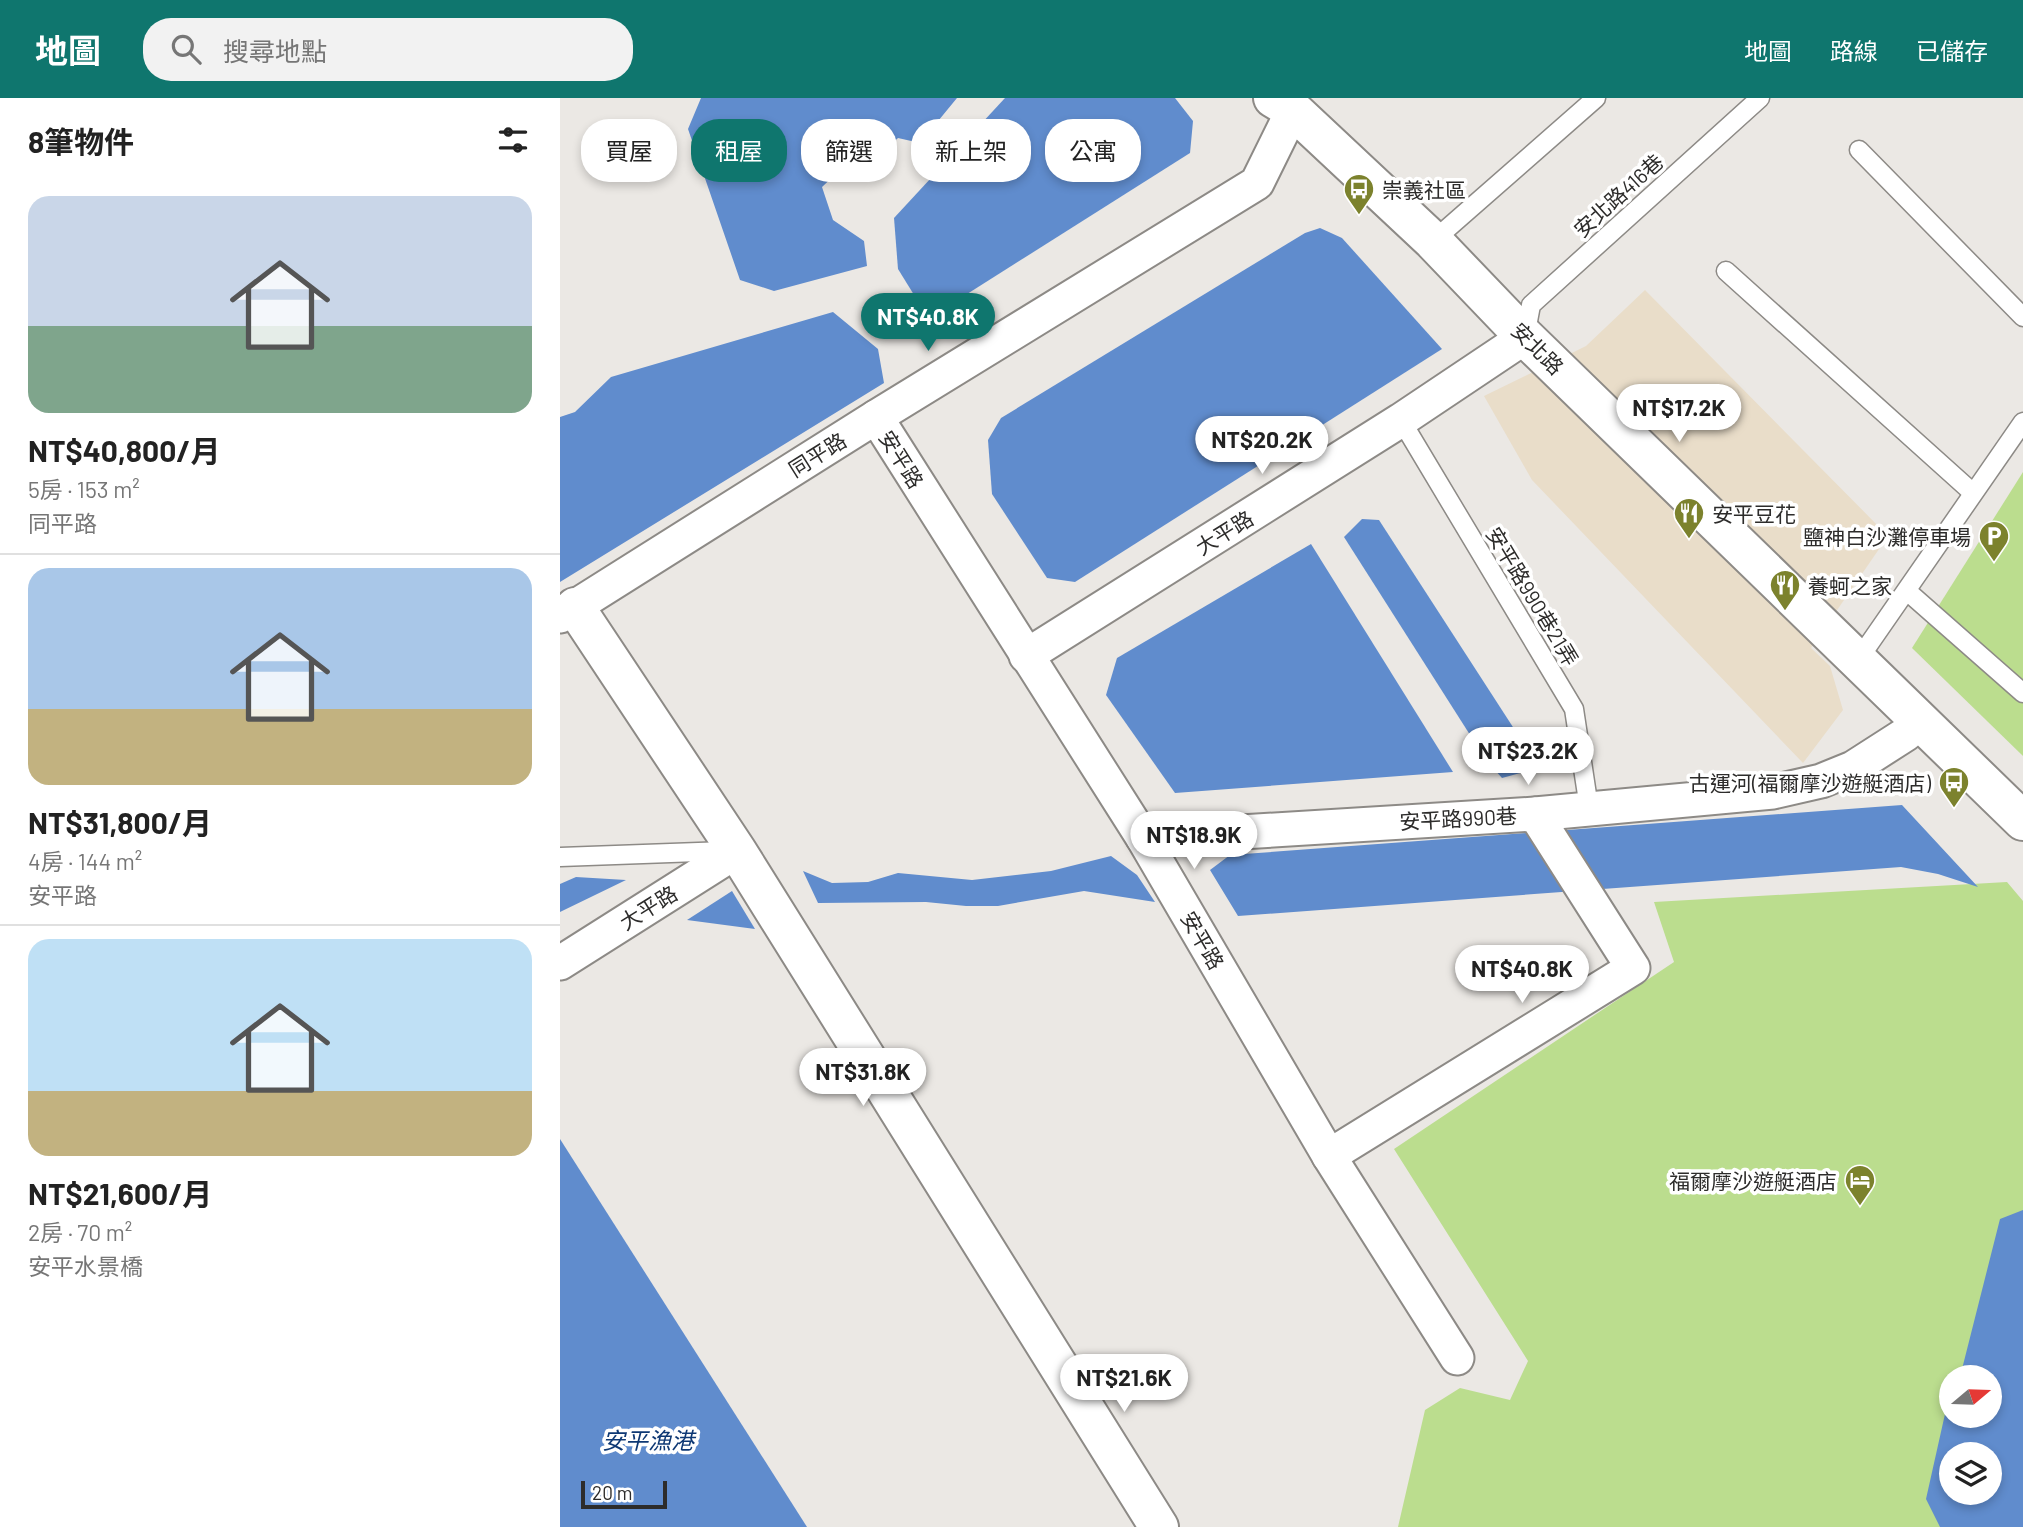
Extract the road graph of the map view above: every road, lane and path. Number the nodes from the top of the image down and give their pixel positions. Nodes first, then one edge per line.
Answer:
1 (1596, 98) edge
2 (1760, 98) edge
3 (1284, 102) edge
4 (1859, 150) dead end
5 (1433, 241) junction
6 (1727, 271) dead end
7 (2023, 317) edge
8 (1525, 337) junction
9 (876, 417) junction
10 (1401, 420) junction
11 (2023, 422) edge
12 (1973, 493) junction
13 (1907, 591) junction
14 (567, 611) edge
15 (1026, 656) junction
16 (1858, 660) junction
17 (2023, 693) edge
18 (1918, 716) junction
19 (1589, 808) junction
20 (1535, 814) junction
21 (2023, 821) edge
22 (1143, 838) junction
23 (737, 851) junction
24 (560, 857) edge
25 (560, 963) edge
26 (1329, 1156) junction
27 (1457, 1359) dead end
28 (1159, 1527) edge

1 - 5 lane
2 - 8 lane, 安北路416巷
3 - 5 street, 安北路
3 - 9 street, 同平路
4 - 7 lane
5 - 8 street, 安北路
6 - 12 lane
8 - 10 street, 大平路
8 - 16 street, 安北路
9 - 14 street, 同平路
9 - 15 street, 安平路
10 - 15 street, 大平路
10 - 19 lane, 安平路990巷21弄
11 - 12 lane
12 - 13 lane
13 - 16 lane
13 - 17 lane
14 - 23 street
15 - 22 street, 安平路
16 - 18 street, 安北路
18 - 19 street, 安平路990巷
18 - 21 street, 安北路
19 - 20 street, 安平路990巷
20 - 22 street, 安平路990巷
20 - 26 street
22 - 26 street, 安平路
23 - 24 lane
23 - 25 street, 大平路
23 - 28 street
26 - 27 street, 安平路

